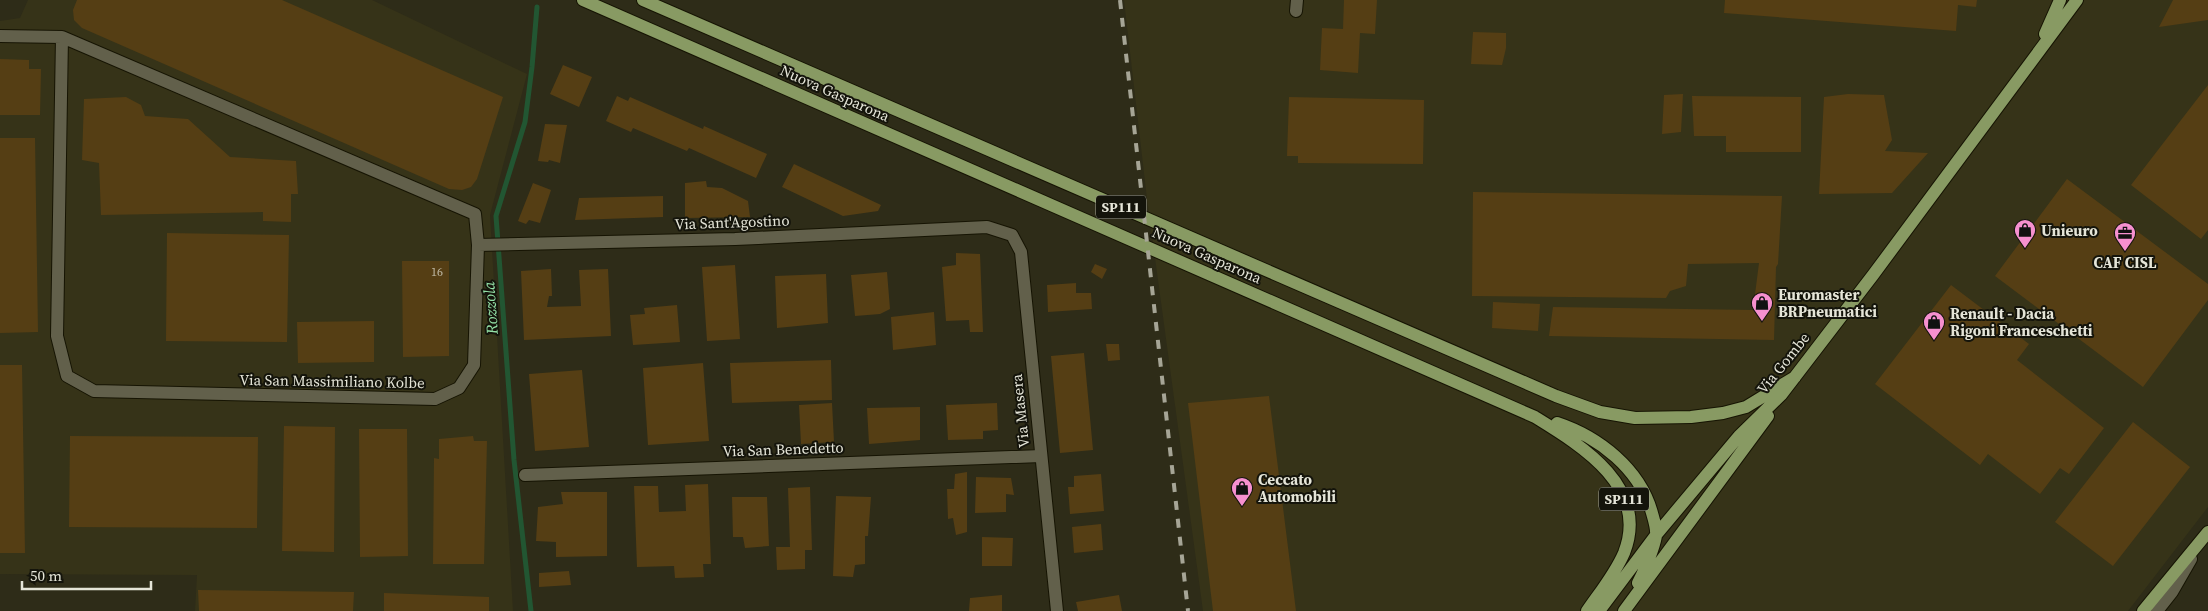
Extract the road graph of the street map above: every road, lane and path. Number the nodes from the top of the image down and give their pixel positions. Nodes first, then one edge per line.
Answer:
1 (583, 0) edge
2 (643, 0) edge
3 (2060, 0) edge
4 (2077, 0) edge
5 (0, 36) edge
6 (62, 37) junction
7 (2037, 55) junction
8 (987, 227) joint
9 (478, 245) junction
10 (1795, 377) junction
11 (1781, 395) junction
12 (1535, 416) junction
13 (1041, 456) junction
14 (525, 475) dead end
15 (2208, 532) edge
16 (1656, 534) junction
17 (2198, 545) junction
18 (1625, 610) edge
19 (1057, 611) edge
20 (1587, 611) edge
21 (1599, 611) edge
22 (2143, 611) edge
23 (2157, 611) edge

1 - 12 main road, Nuova Gasparona / SP111
2 - 10 main road, Nuova Gasparona / SP111
3 - 7 main road, Via Gombe
4 - 7 main road, Via Gombe
5 - 6 street, Via San Massimiliano Kolbe
6 - 9 street, Via San Massimiliano Kolbe
6 - 9 street, Via San Massimiliano Kolbe
7 - 10 main road, Via Gombe
8 - 9 street, Via Sant'Agostino
8 - 13 street, Via Masera
10 - 11 main road, Via Gombe
11 - 16 main road, Via Gombe
11 - 18 main road
12 - 16 main road, SP111
12 - 20 main road, Nuova Gasparona / SP111
13 - 14 street, Via San Benedetto
13 - 19 street, Via Masera
15 - 17 main road
16 - 18 main road
16 - 21 main road, Via Gombe
17 - 22 main road
17 - 23 street

